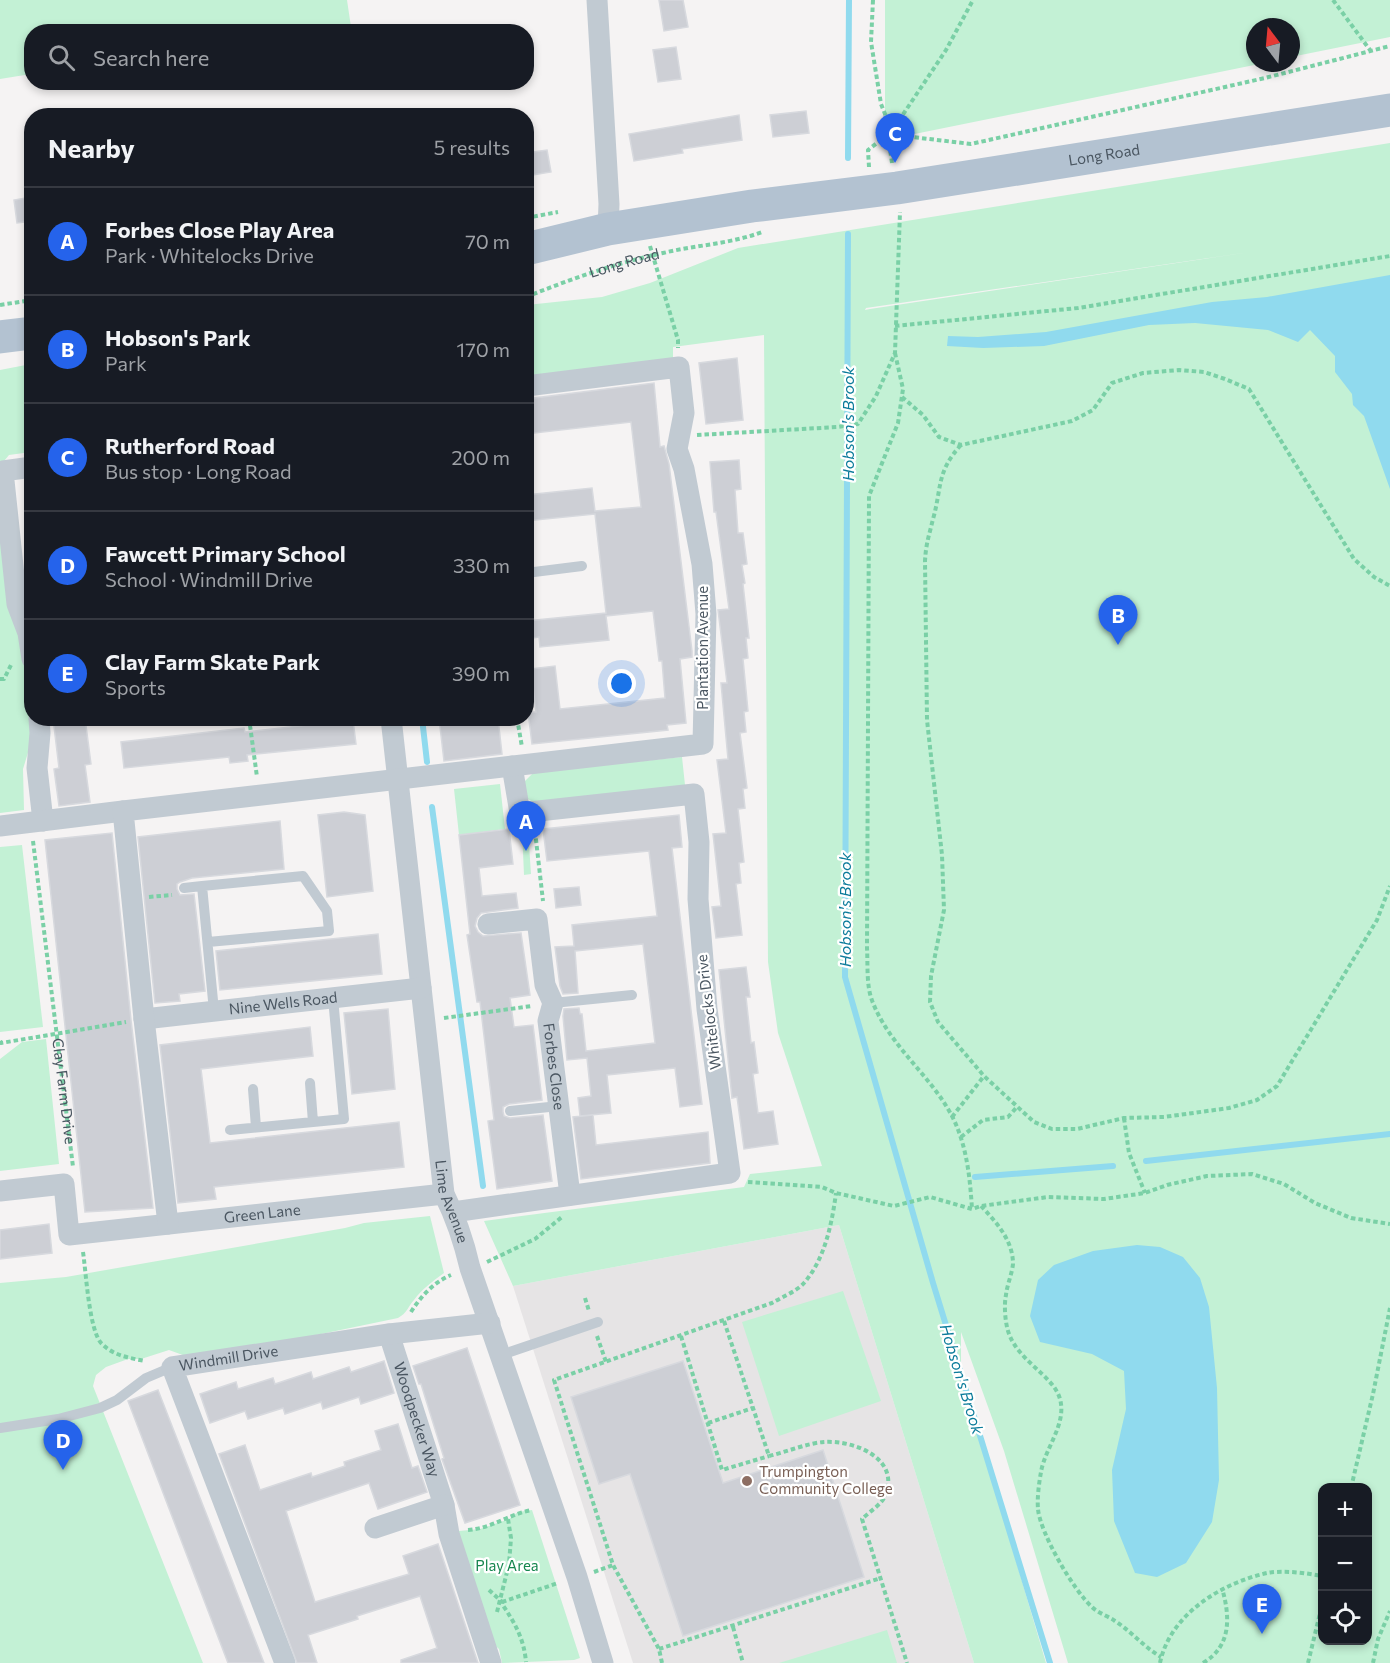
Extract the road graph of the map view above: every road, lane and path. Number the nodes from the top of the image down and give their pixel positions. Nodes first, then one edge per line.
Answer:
1 (597, 0) edge
2 (873, 0) edge
3 (973, 0) edge
4 (1333, 0) edge
5 (1390, 46) edge
6 (1370, 50) junction
7 (1390, 110) edge
8 (892, 131) junction
9 (896, 139) junction
10 (892, 164) dead end
11 (869, 167) dead end
12 (819, 198) junction
13 (900, 207) dead end
14 (608, 228) junction
15 (768, 230) dead end
16 (650, 246) junction
17 (534, 247) edge
18 (1390, 256) edge
19 (534, 270) edge
20 (534, 294) edge
21 (24, 301) edge
22 (0, 305) edge
23 (895, 327) junction
24 (24, 334) edge
25 (0, 337) edge
26 (24, 348) edge
27 (0, 352) edge
28 (895, 353) junction
29 (679, 367) junction
30 (534, 385) edge
31 (902, 397) junction
32 (680, 436) junction
33 (961, 445) junction
34 (24, 467) edge
35 (582, 566) dead end
36 (534, 572) edge
37 (1390, 586) edge
38 (24, 622) edge
39 (40, 726) edge
40 (250, 726) edge
41 (393, 726) edge
42 (517, 726) edge
43 (518, 765) junction
44 (398, 779) junction
45 (260, 795) junction
46 (123, 811) junction
47 (533, 812) junction
48 (37, 821) junction
49 (0, 826) edge
50 (202, 886) junction
51 (1390, 886) edge
52 (184, 888) joint
53 (132, 899) junction
54 (537, 919) junction
55 (488, 924) dead end
56 (208, 942) junction
57 (421, 988) junction
58 (632, 995) dead end
59 (333, 998) junction
60 (554, 1003) junction
61 (213, 1011) junction
62 (450, 1017) dead end
63 (144, 1019) junction
64 (56, 1033) junction
65 (0, 1043) edge
66 (984, 1076) junction
67 (310, 1083) dead end
68 (253, 1089) dead end
69 (559, 1106) junction
70 (1017, 1107) junction
71 (510, 1111) dead end
72 (952, 1117) junction
73 (1124, 1118) junction
74 (313, 1122) junction
75 (256, 1127) junction
76 (230, 1130) dead end
77 (961, 1137) junction
78 (730, 1173) junction
79 (74, 1174) dead end
80 (0, 1191) edge
81 (836, 1193) junction
82 (1145, 1193) junction
83 (570, 1195) junction
84 (448, 1203) junction
85 (981, 1206) junction
86 (972, 1209) junction
87 (168, 1224) junction
88 (1390, 1224) edge
89 (81, 1233) junction
90 (470, 1268) junction
91 (1390, 1308) edge
92 (724, 1321) junction
93 (598, 1322) dead end
94 (490, 1323) junction
95 (388, 1334) junction
96 (681, 1336) junction
97 (501, 1355) junction
98 (172, 1367) junction
99 (753, 1408) junction
100 (708, 1423) junction
101 (0, 1428) edge
102 (769, 1456) junction
103 (1352, 1483) edge
104 (444, 1505) junction
105 (532, 1510) dead end
106 (508, 1519) junction
107 (375, 1528) dead end
108 (459, 1531) dead end
109 (1318, 1575) edge
110 (881, 1578) junction
111 (556, 1583) dead end
112 (1222, 1588) junction
113 (499, 1600) dead end
114 (1390, 1611) edge
115 (1318, 1624) edge
116 (733, 1626) junction
117 (659, 1649) junction
118 (1161, 1658) junction
119 (526, 1662) edge
120 (285, 1663) edge
121 (491, 1663) edge
122 (603, 1663) edge
123 (662, 1663) edge
124 (742, 1663) edge
125 (907, 1663) edge
126 (1160, 1663) edge
127 (1203, 1663) edge
128 (1308, 1663) edge
129 (1373, 1663) edge

1 - 14 street
2 - 8 path
3 - 8 path
4 - 6 path
5 - 6 path
6 - 9 path
7 - 12 main road, Long Road
8 - 9 path
8 - 11 path
9 - 10 path
12 - 14 main road, Long Road
12 - 16 main road, Long Road
13 - 23 path
14 - 17 main road, Long Road
15 - 16 path, Long Road
16 - 19 main road, Long Road
16 - 20 path, Long Road
16 - 29 path
18 - 23 path
21 - 22 path
23 - 28 path
24 - 25 main road
26 - 27 main road
28 - 31 path
28 - 32 path
29 - 30 street
29 - 32 street, Plantation Avenue
31 - 33 path
31 - 72 path
32 - 43 street, Plantation Avenue
33 - 37 path
33 - 66 path
34 - 38 street
35 - 36 lane
39 - 48 street
40 - 45 path
41 - 44 street, Lime Avenue
42 - 43 path
43 - 44 street, Plantation Avenue
43 - 47 street
44 - 45 street
44 - 57 street, Lime Avenue
45 - 46 street
46 - 48 street
46 - 53 street
47 - 54 path
47 - 78 street, Whitelocks Drive
48 - 49 street
48 - 64 path, Clay Farm Drive
50 - 52 lane
50 - 56 lane
50 - 56 lane
51 - 73 path
52 - 53 path
53 - 63 street
54 - 55 street
54 - 60 street, Forbes Close
56 - 61 lane
57 - 59 street, Nine Wells Road
57 - 84 street, Lime Avenue
58 - 60 lane
59 - 61 street, Nine Wells Road
59 - 74 lane
60 - 62 path
60 - 69 street, Forbes Close
61 - 63 street, Nine Wells Road
63 - 64 path
63 - 87 street
64 - 65 path
64 - 79 path, Clay Farm Drive
66 - 70 path
66 - 72 path
67 - 74 lane
68 - 75 lane
69 - 71 lane
69 - 83 street, Forbes Close
70 - 73 path
70 - 77 path
72 - 77 path
73 - 82 path
74 - 75 lane
75 - 76 lane
77 - 86 path
78 - 81 path
78 - 83 street
80 - 89 street
81 - 86 path
81 - 92 path
82 - 85 path
82 - 88 path
83 - 84 street
83 - 90 path
84 - 87 street, Green Lane
84 - 90 street, Lime Avenue
85 - 86 path
85 - 118 path
87 - 89 street, Green Lane
89 - 98 path
90 - 94 street, Lime Avenue
91 - 103 path
92 - 96 path
92 - 99 path
93 - 97 lane
94 - 95 street, Windmill Drive
94 - 97 street, Lime Avenue
95 - 98 street, Windmill Drive
95 - 104 street, Woodpecker Way
96 - 100 path
96 - 117 path
97 - 122 street, Lime Avenue
98 - 101 lane
98 - 120 street, Windmill Drive
99 - 100 path
99 - 102 path
100 - 102 path
102 - 110 path
104 - 107 street
104 - 121 street, Woodpecker Way
105 - 106 path
106 - 108 path
106 - 113 path
109 - 112 path
110 - 116 path
110 - 125 path
111 - 119 path
112 - 118 path
112 - 127 path
114 - 129 path
115 - 128 path
116 - 117 path
116 - 124 path
117 - 123 path
118 - 126 path

